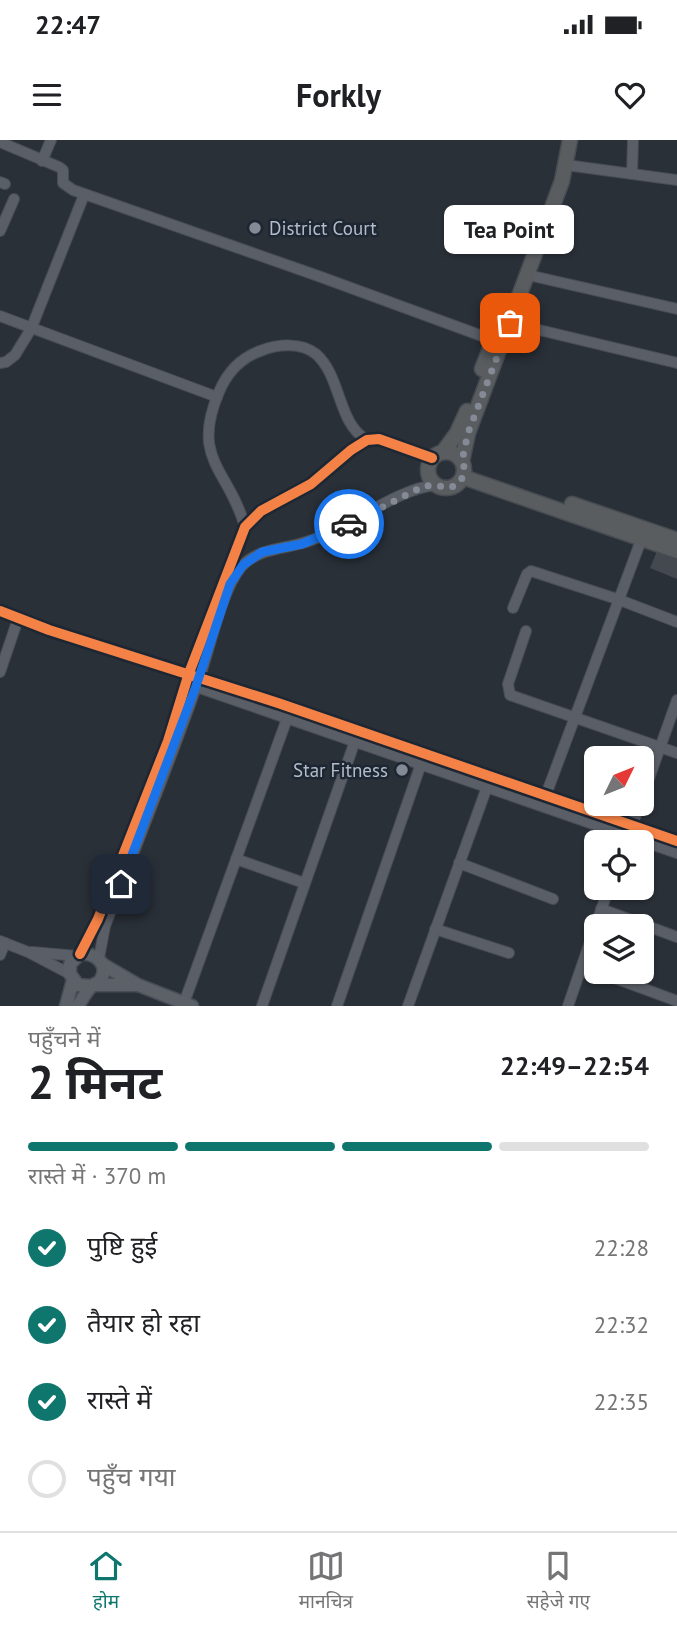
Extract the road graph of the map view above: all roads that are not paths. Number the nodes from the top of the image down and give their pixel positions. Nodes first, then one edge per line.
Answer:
1 (51, 140) edge
2 (560, 140) edge
3 (570, 140) edge
4 (633, 140) edge
5 (0, 142) edge
6 (42, 161) junction
7 (566, 165) junction
8 (632, 174) junction
9 (677, 180) edge
10 (84, 195) junction
11 (13, 199) dead end
12 (0, 230) edge
13 (528, 275) junction
14 (677, 309) edge
15 (0, 316) edge
16 (510, 323) junction
17 (31, 329) junction
18 (493, 340) junction
19 (0, 363) edge
20 (677, 363) edge
21 (217, 397) junction
22 (368, 440) junction
23 (438, 455) junction
24 (463, 469) junction
25 (436, 485) junction
26 (245, 527) junction
27 (643, 533) junction
28 (677, 540) edge
29 (677, 551) edge
30 (617, 599) junction
31 (513, 608) dead end
32 (0, 611) edge
33 (18, 618) junction
34 (677, 622) edge
35 (526, 631) dead end
36 (4, 648) edge
37 (0, 672) edge
38 (193, 680) junction
39 (677, 700) edge
40 (288, 716) junction
41 (575, 717) junction
42 (355, 741) junction
43 (660, 747) junction
44 (677, 753) edge
45 (421, 764) junction
46 (654, 764) edge
47 (487, 787) junction
48 (544, 801) junction
49 (635, 816) edge
50 (632, 825) junction
51 (607, 830) edge
52 (630, 830) edge
53 (677, 841) edge
54 (654, 847) edge
55 (677, 853) edge
56 (236, 859) junction
57 (459, 863) junction
58 (304, 883) junction
59 (553, 899) dead end
60 (604, 900) edge
61 (601, 909) junction
62 (435, 929) junction
63 (677, 937) edge
64 (2, 942) edge
65 (28, 951) junction
66 (509, 953) dead end
67 (0, 955) edge
68 (79, 955) junction
69 (101, 961) junction
70 (582, 966) junction
71 (71, 977) junction
72 (138, 985) junction
73 (93, 986) junction
74 (677, 1001) edge
75 (188, 1004) edge
76 (65, 1006) edge
77 (78, 1006) edge
78 (262, 1006) edge
79 (337, 1006) edge
80 (408, 1006) edge
81 (568, 1006) edge

1 - 6 street
2 - 18 highway
3 - 7 highway
4 - 8 street
5 - 6 street
6 - 10 street
7 - 8 street
7 - 13 highway
8 - 9 street
10 - 17 street
10 - 18 street
11 - 12 street
13 - 14 street
13 - 16 highway
15 - 17 street
16 - 20 street
16 - 24 highway
17 - 19 street
17 - 21 street
18 - 23 highway
21 - 22 street
21 - 26 street
22 - 23 street
22 - 26 street
23 - 24 highway
23 - 25 highway
24 - 25 highway
24 - 27 highway
25 - 38 street
26 - 38 street
27 - 28 highway
27 - 29 highway
27 - 30 street
30 - 31 street
30 - 34 street
30 - 41 street
32 - 33 street
33 - 36 street
33 - 38 street
35 - 41 street
36 - 37 street
38 - 40 street
38 - 48 street
38 - 68 street
38 - 69 street
39 - 43 street
40 - 42 street
40 - 56 street
41 - 43 street
41 - 48 street
42 - 45 street
42 - 58 street
43 - 44 street
43 - 46 street
45 - 47 street
45 - 79 street
47 - 48 street
47 - 57 street
48 - 50 street
48 - 51 street
49 - 50 street
50 - 52 street
50 - 53 street
54 - 55 street
56 - 58 street
56 - 75 street
57 - 59 street
57 - 62 street
58 - 78 street
60 - 61 street
61 - 63 street
61 - 70 street
62 - 66 street
62 - 80 street
64 - 65 street
64 - 67 street
65 - 68 street
65 - 71 street
68 - 69 main road
68 - 71 main road
69 - 72 main road
69 - 73 main road
70 - 74 street
70 - 81 street
71 - 73 main road
71 - 76 main road
72 - 73 main road
72 - 75 main road
73 - 77 main road

